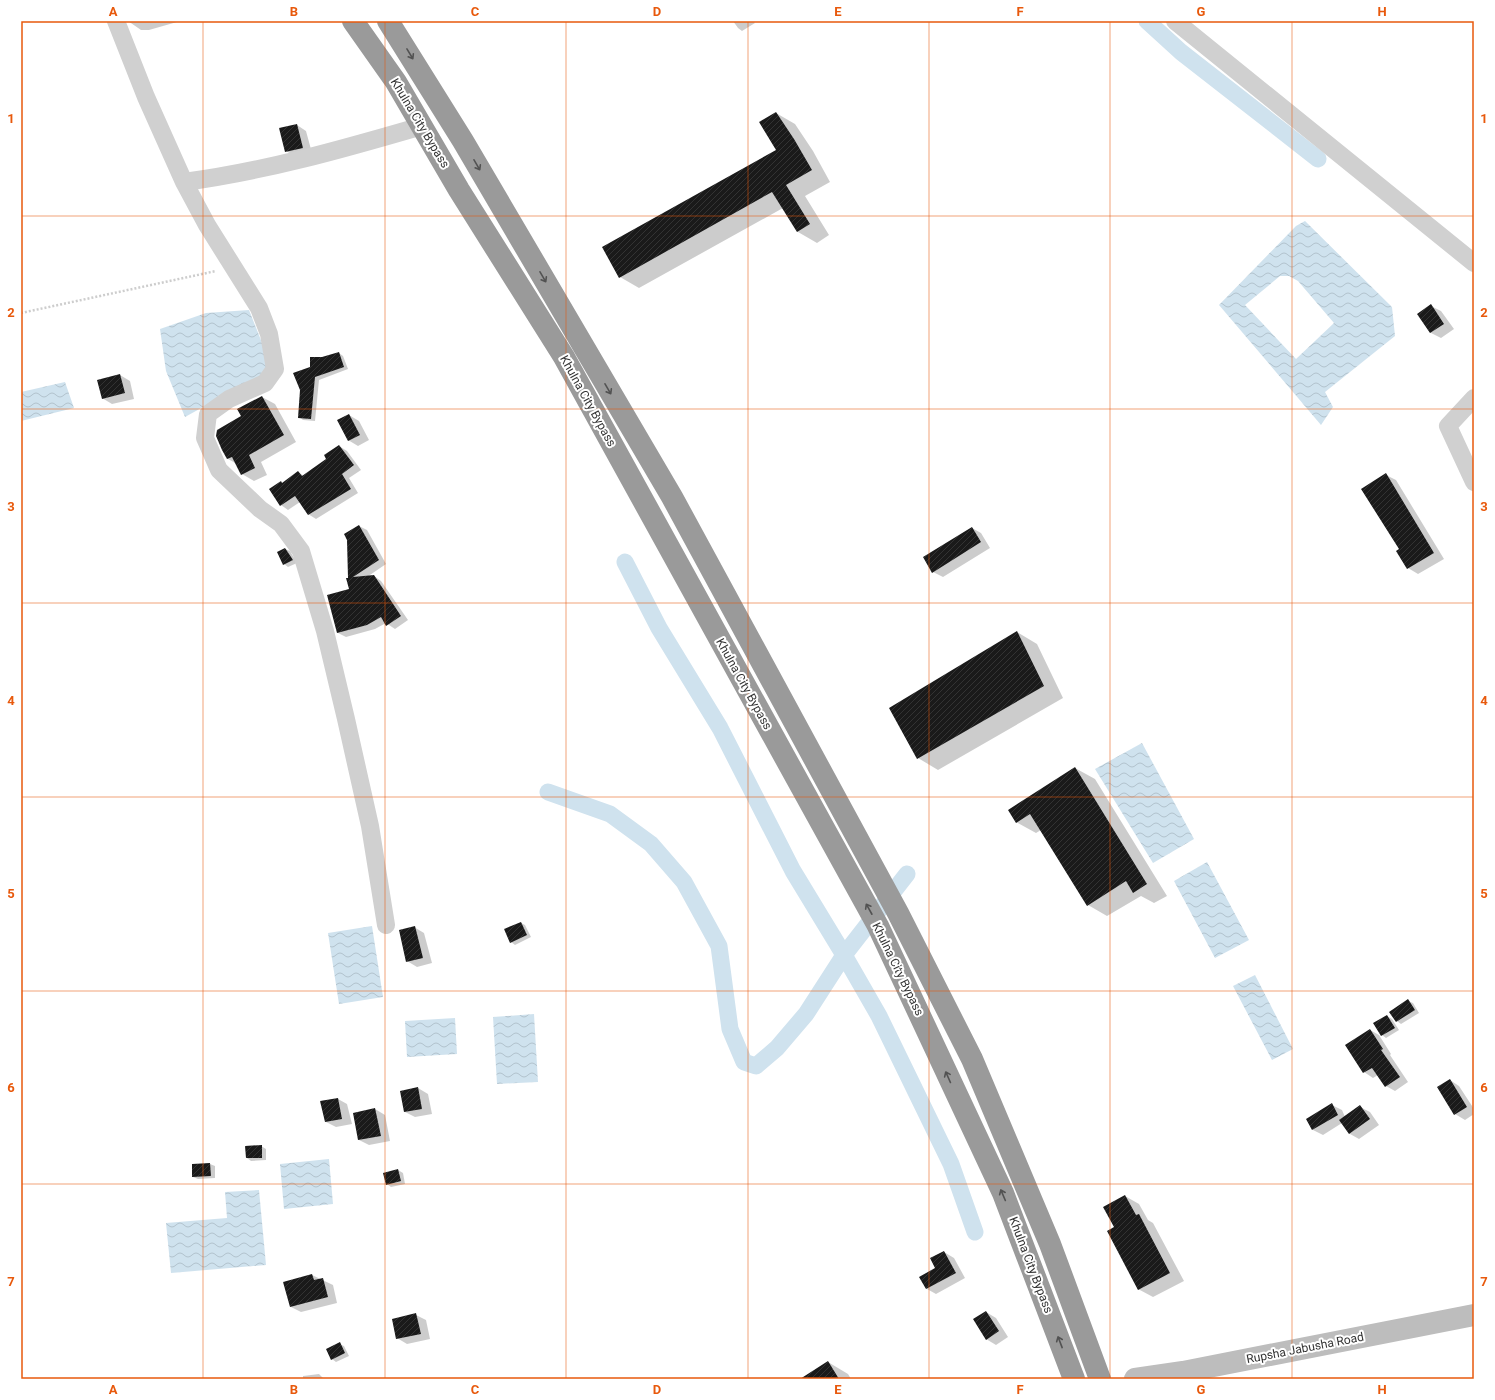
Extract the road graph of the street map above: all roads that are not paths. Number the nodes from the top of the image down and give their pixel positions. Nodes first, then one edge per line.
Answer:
1 (116, 21) edge
2 (353, 21) edge
3 (388, 21) edge
4 (1175, 21) edge
5 (422, 126) junction
6 (184, 182) junction
7 (1474, 262) edge
8 (1474, 398) edge
9 (1474, 482) edge
10 (386, 925) dead end
11 (1474, 1315) edge
12 (1074, 1379) edge
13 (1100, 1379) edge
14 (1135, 1379) edge

1 - 6 street
2 - 5 highway, Khulna City Bypass
3 -> 13 highway, Khulna City Bypass
4 - 7 street
5 - 6 street
12 -> 5 highway, Khulna City Bypass
6 - 10 street
8 - 9 street
11 - 14 main road, Rupsha Jabusha Road

